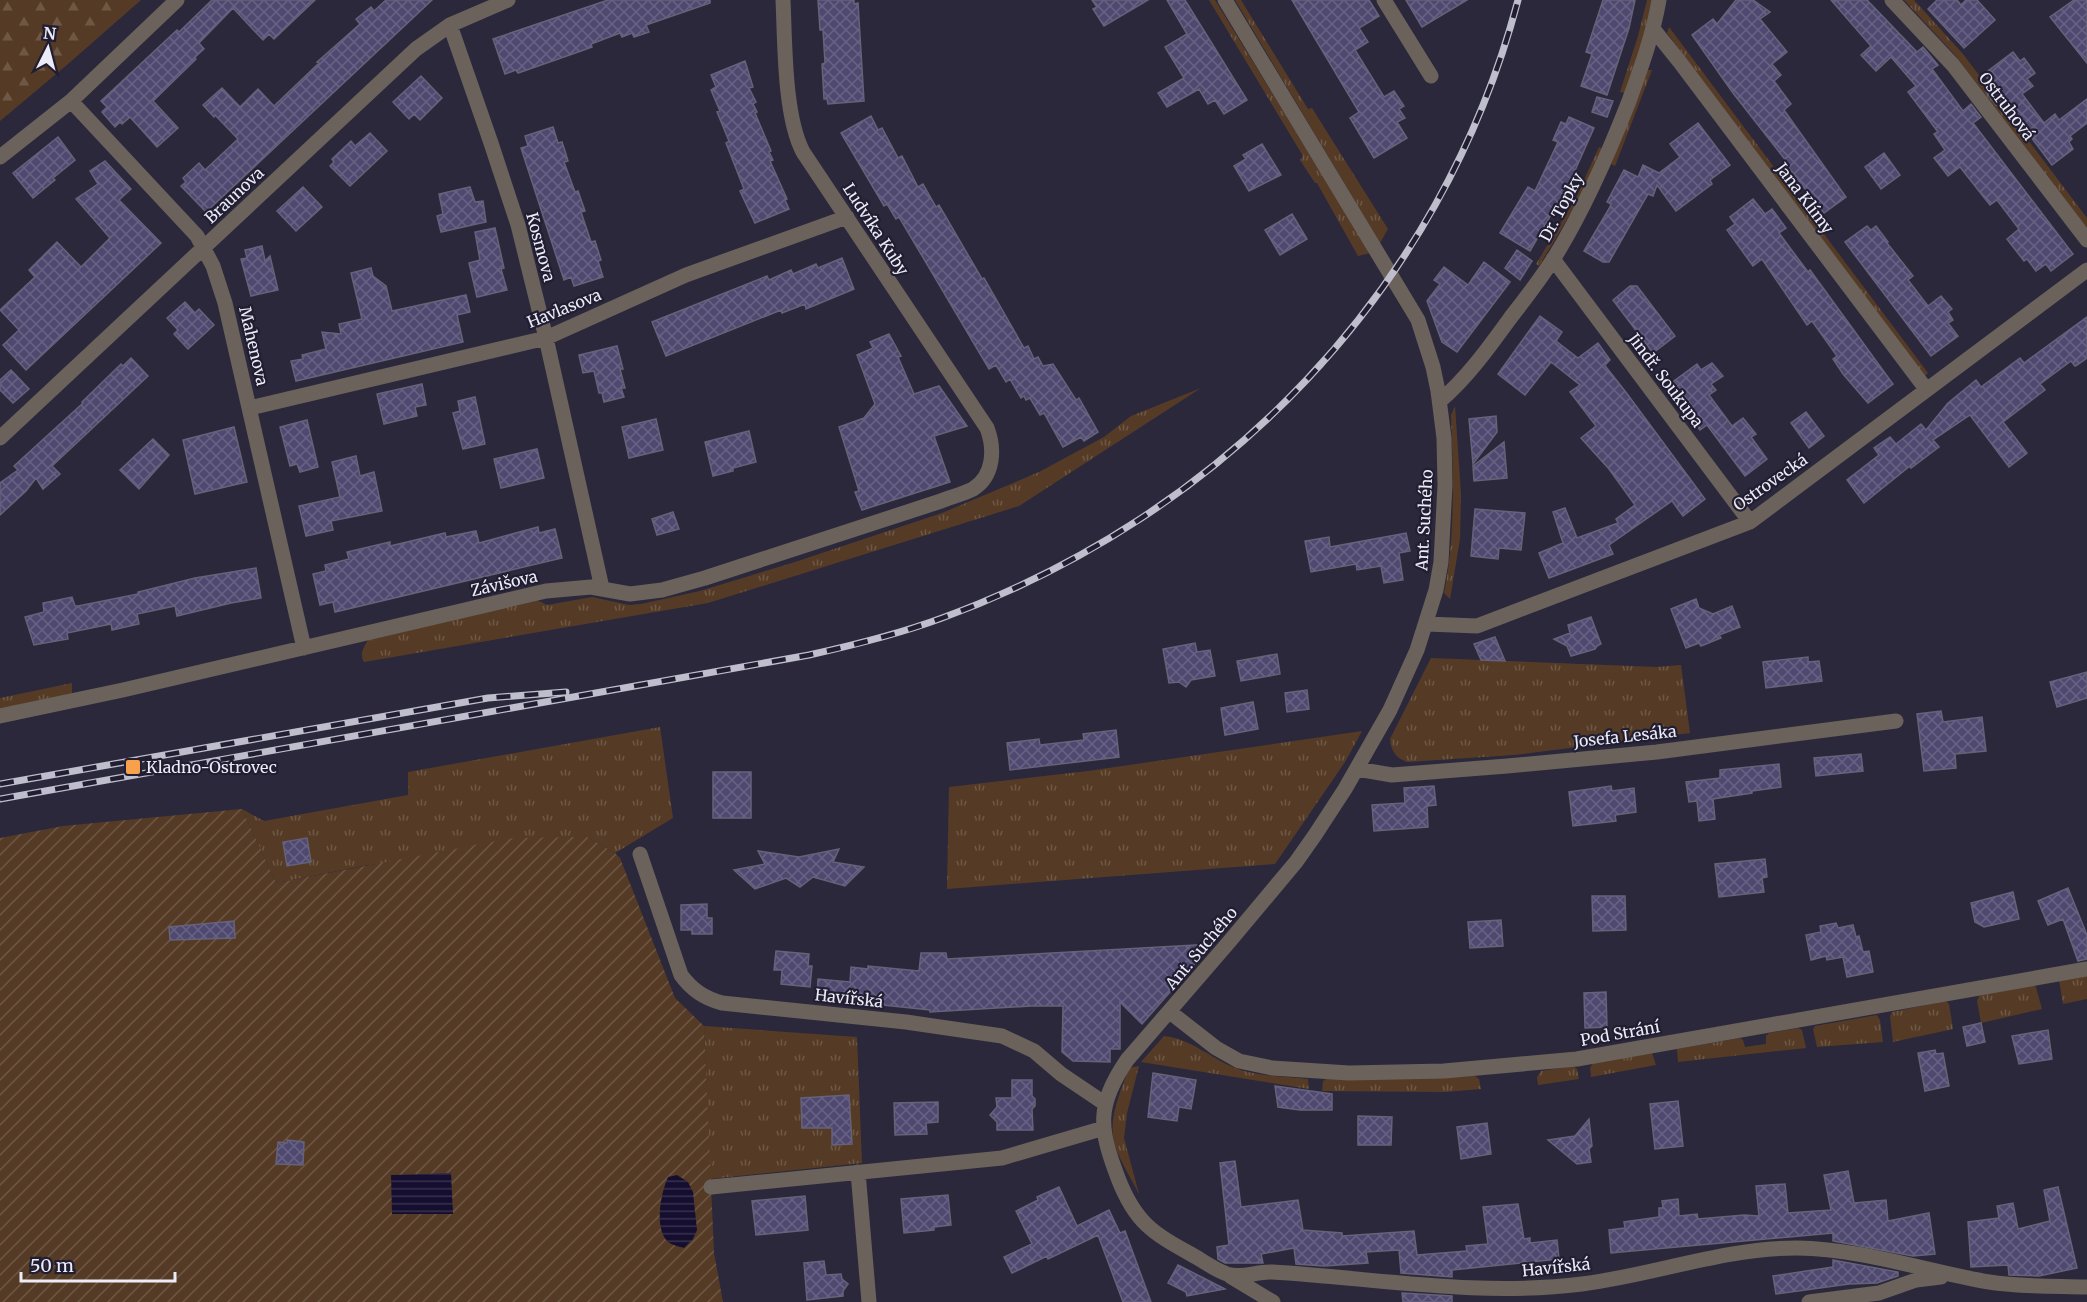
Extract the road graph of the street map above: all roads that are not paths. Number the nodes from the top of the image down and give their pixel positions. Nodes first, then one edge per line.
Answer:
1 (177, 0) edge
2 (508, 0) edge
3 (783, 0) edge
4 (1225, 0) edge
5 (1384, 0) edge
6 (1659, 0) edge
7 (1892, 0) edge
8 (450, 25) junction
9 (1654, 30) junction
10 (1431, 76) dead end
11 (71, 101) junction
12 (0, 157) edge
13 (847, 217) junction
14 (2087, 240) edge
15 (204, 247) junction
16 (1553, 259) junction
17 (2087, 270) edge
18 (546, 338) junction
19 (1926, 389) junction
20 (1440, 401) junction
21 (250, 408) junction
22 (0, 438) edge
23 (992, 458) joint
24 (1750, 522) junction
25 (602, 588) junction
26 (1427, 624) junction
27 (304, 648) junction
28 (0, 716) edge
29 (1896, 721) dead end
30 (1357, 769) junction
31 (640, 854) dead end
32 (2087, 969) edge
33 (1170, 1012) junction
34 (1104, 1103) junction
35 (1104, 1128) junction
36 (858, 1172) junction
37 (711, 1187) dead end
38 (1227, 1274) junction
39 (1971, 1278) junction
40 (2087, 1287) edge
41 (869, 1302) edge
42 (1273, 1302) edge
43 (1809, 1302) edge

1 - 11 street
2 - 8 street, Braunova
3 - 13 street, Ludvíka Kuby
4 - 20 street, Ant. Suchého
5 - 10 street
6 - 9 street, Dr. Topky
7 - 14 street, Ostruhová
8 - 15 street, Braunova
8 - 18 street, Kosmova
9 - 16 street, Dr. Topky
9 - 19 street, Jana Klímy
11 - 12 street
11 - 15 street, Mahenova
13 - 18 street, Havlasova
13 - 23 street, Ludvíka Kuby
15 - 21 street, Mahenova
15 - 22 street, Braunova
16 - 20 street, Dr. Topky
16 - 24 street, Jindř. Soukupa
17 - 19 street, Ostrovecká
18 - 21 street, Havlasova
18 - 25 street, Kosmova
19 - 24 street, Ostrovecká
20 - 26 street, Ant. Suchého
21 - 27 street, Mahenova
23 - 25 street, Závišova
24 - 26 street, Ostrovecká
25 - 27 street, Závišova
26 - 30 street, Ant. Suchého
27 - 28 street, Závišova
29 - 30 street, Josefa Lesáka
30 - 33 street, Ant. Suchého
31 - 34 street, Havířská
32 - 33 street, Pod Strání
33 - 34 street, Ant. Suchého
34 - 35 street, Havířská
35 - 36 street
35 - 38 street, Havířská
36 - 37 street
36 - 41 street
38 - 39 street, Havířská
38 - 42 street
39 - 40 street, Havířská
39 - 43 street

